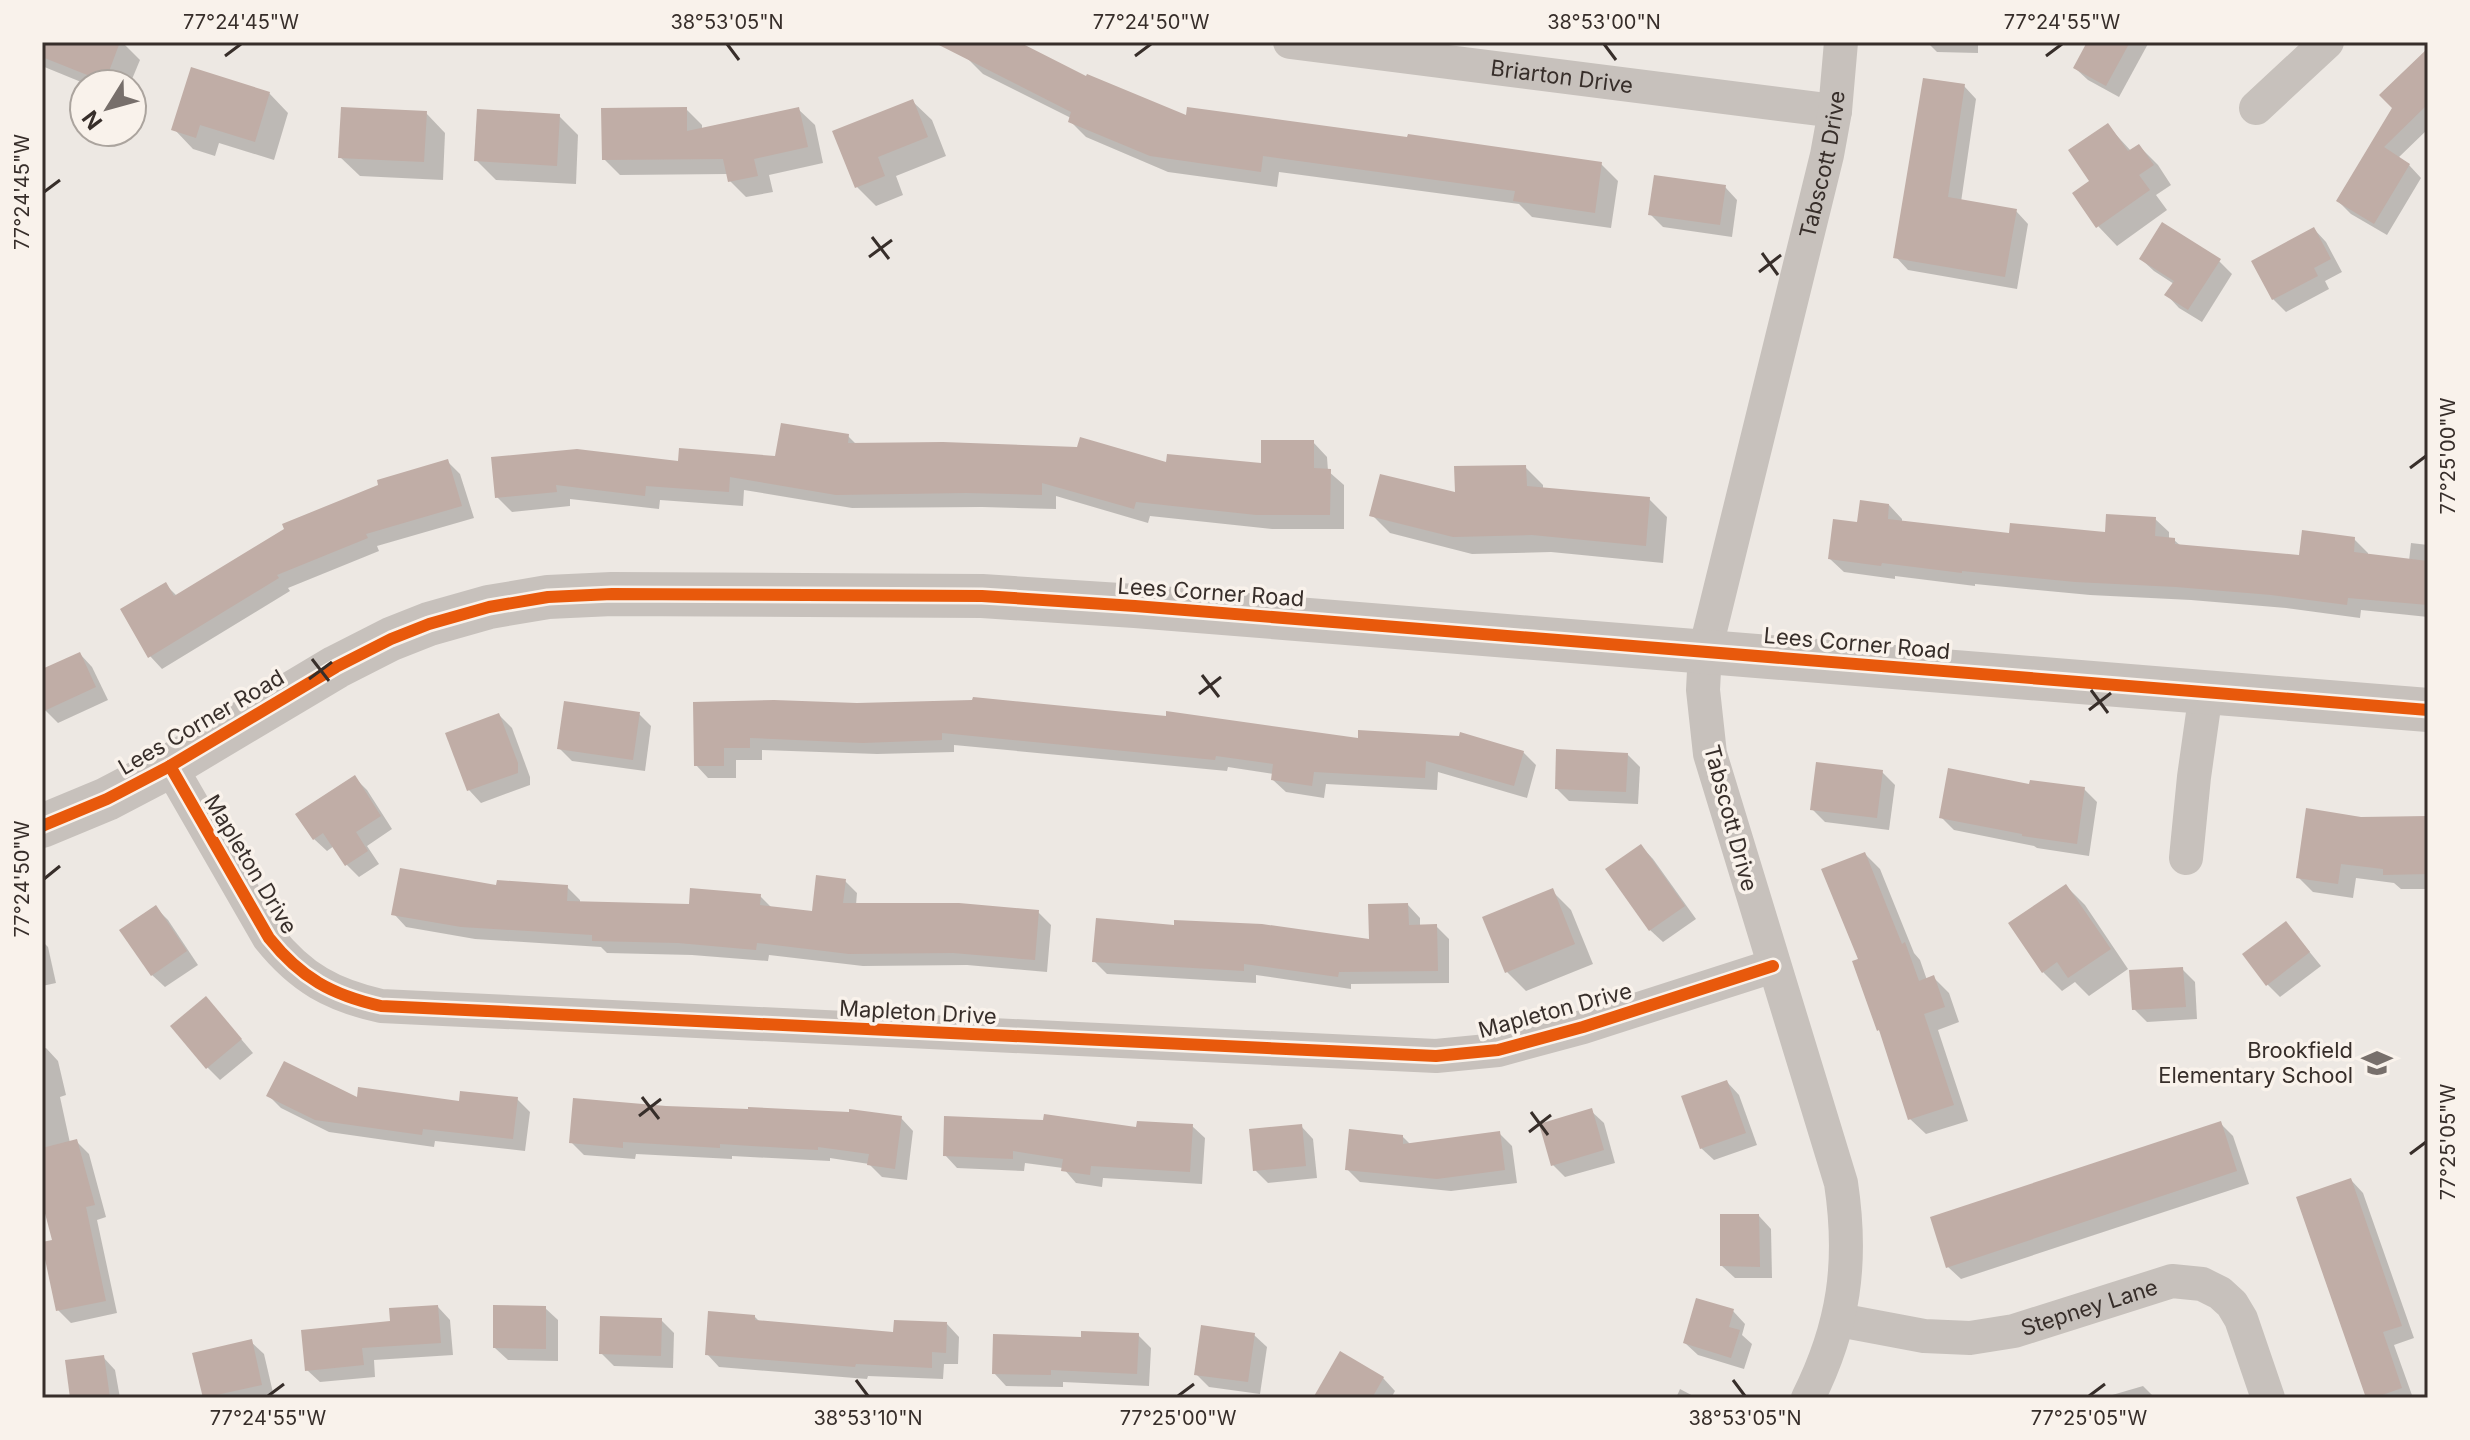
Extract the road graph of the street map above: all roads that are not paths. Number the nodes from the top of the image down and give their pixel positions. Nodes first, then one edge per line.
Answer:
1 (1290, 42) edge
2 (1841, 42) edge
3 (2327, 42) edge
4 (2256, 108) dead end
5 (1835, 111) junction
6 (1705, 651) junction
7 (2206, 692) junction
8 (2428, 710) edge
9 (170, 766) junction
10 (42, 826) edge
11 (2186, 858) dead end
12 (1773, 966) junction
13 (1839, 1320) junction
14 (1808, 1398) edge
15 (2268, 1398) edge

1 - 5 street, Briarton Drive
2 - 5 street, Tabscott Drive
3 - 4 street
5 - 6 street, Tabscott Drive
6 - 7 street, Lees Corner Road
6 - 9 street, Lees Corner Road
6 - 12 street, Tabscott Drive
7 - 8 street, Lees Corner Road
7 - 11 street
9 - 10 street, Lees Corner Road
9 - 12 street, Mapleton Drive
12 - 13 street, Tabscott Drive
13 - 14 street, Tabscott Drive
13 - 15 street, Stepney Lane

